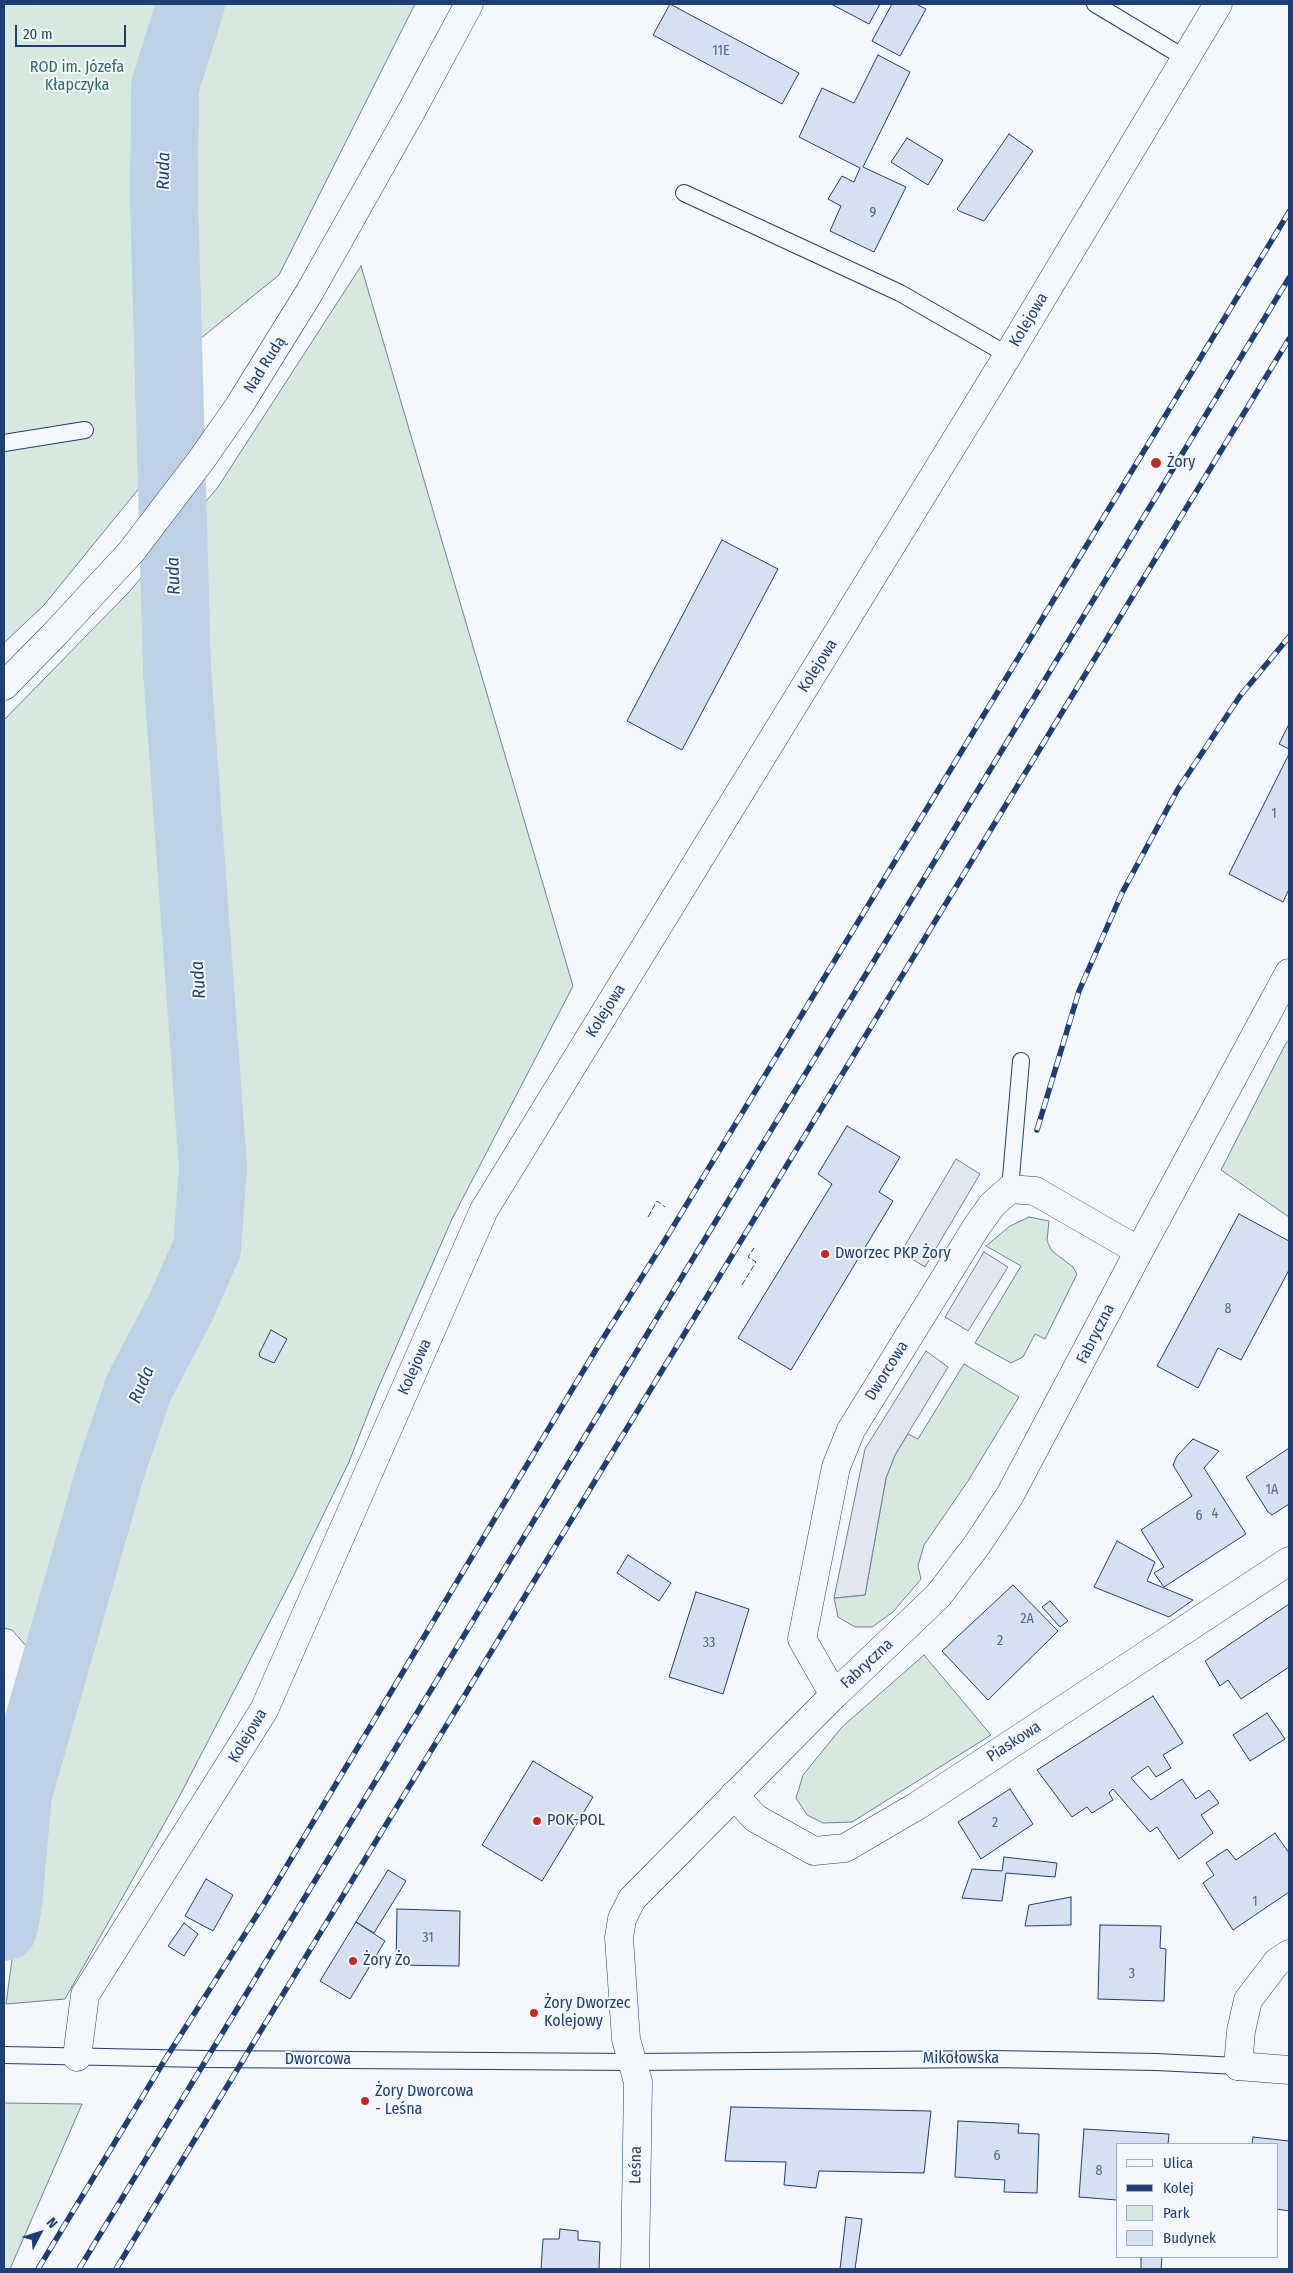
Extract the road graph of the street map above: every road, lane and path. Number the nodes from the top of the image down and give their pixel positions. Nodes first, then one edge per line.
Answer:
1 (469, 4) edge
2 (1095, 4) edge
3 (1218, 4) edge
4 (1185, 58) junction
5 (684, 193) dead end
6 (1008, 355) junction
7 (86, 430) dead end
8 (4, 443) edge
9 (4, 686) edge
10 (1288, 980) edge
11 (1021, 1061) dead end
12 (1010, 1189) junction
13 (1139, 1251) junction
14 (1289, 1561) edge
15 (834, 1695) junction
16 (734, 1795) junction
17 (1289, 1954) edge
18 (4, 2055) edge
19 (77, 2057) junction
20 (632, 2062) junction
21 (1238, 2066) junction
22 (1289, 2070) edge
23 (635, 2269) edge

1 - 9 street, Nad Rudą
2 - 4 lane
3 - 4 street, Kolejowa
4 - 6 street, Kolejowa
5 - 6 lane
6 - 19 street, Kolejowa
7 - 8 lane
10 - 13 street, Fabryczna
11 - 12 lane
12 - 13 street
12 - 15 street, Dworcowa
13 - 15 street, Fabryczna
14 - 16 street, Piaskowa
15 - 16 street, Fabryczna
16 - 20 street, Fabryczna
17 - 21 street
18 - 19 lane, Dworcowa
19 - 20 lane, Dworcowa
20 - 21 lane, Mikołowska
20 - 23 street, Leśna
21 - 22 street, Mikołowska

